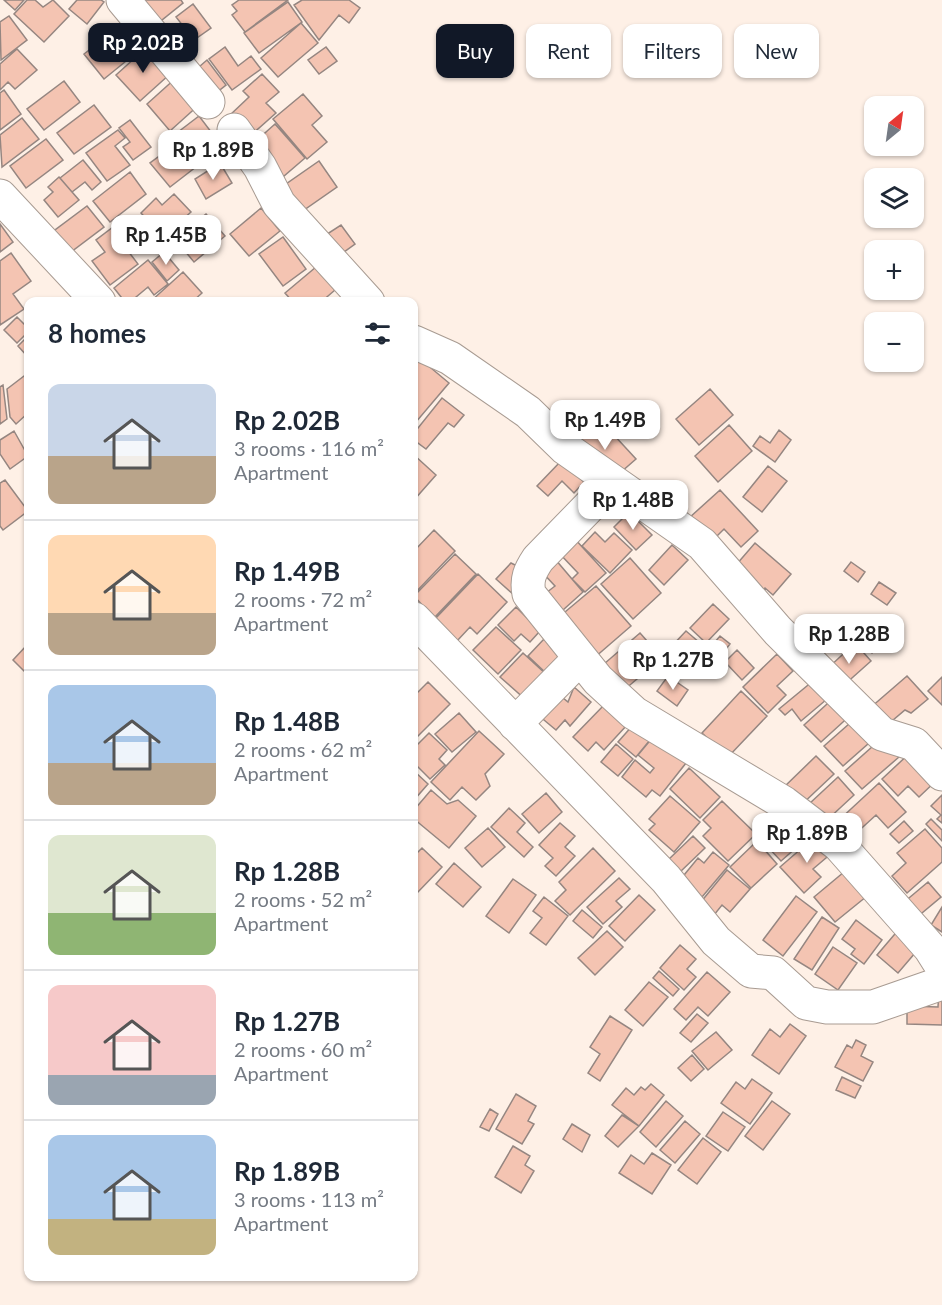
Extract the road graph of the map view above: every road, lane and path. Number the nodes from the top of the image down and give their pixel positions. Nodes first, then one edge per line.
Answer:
1 (123, 0) edge
2 (208, 102) dead end
3 (234, 130) dead end
4 (0, 196) edge
5 (350, 295) edge
6 (94, 297) edge
7 (418, 344) edge
8 (612, 483) junction
9 (418, 624) edge
10 (580, 657) junction
11 (515, 724) junction
12 (942, 774) edge
13 (942, 967) edge
14 (942, 983) edge

1 - 2 street
3 - 5 street
4 - 6 street
7 - 8 street
8 - 10 street
8 - 12 street
9 - 11 street
10 - 11 street
10 - 13 street
11 - 14 street

